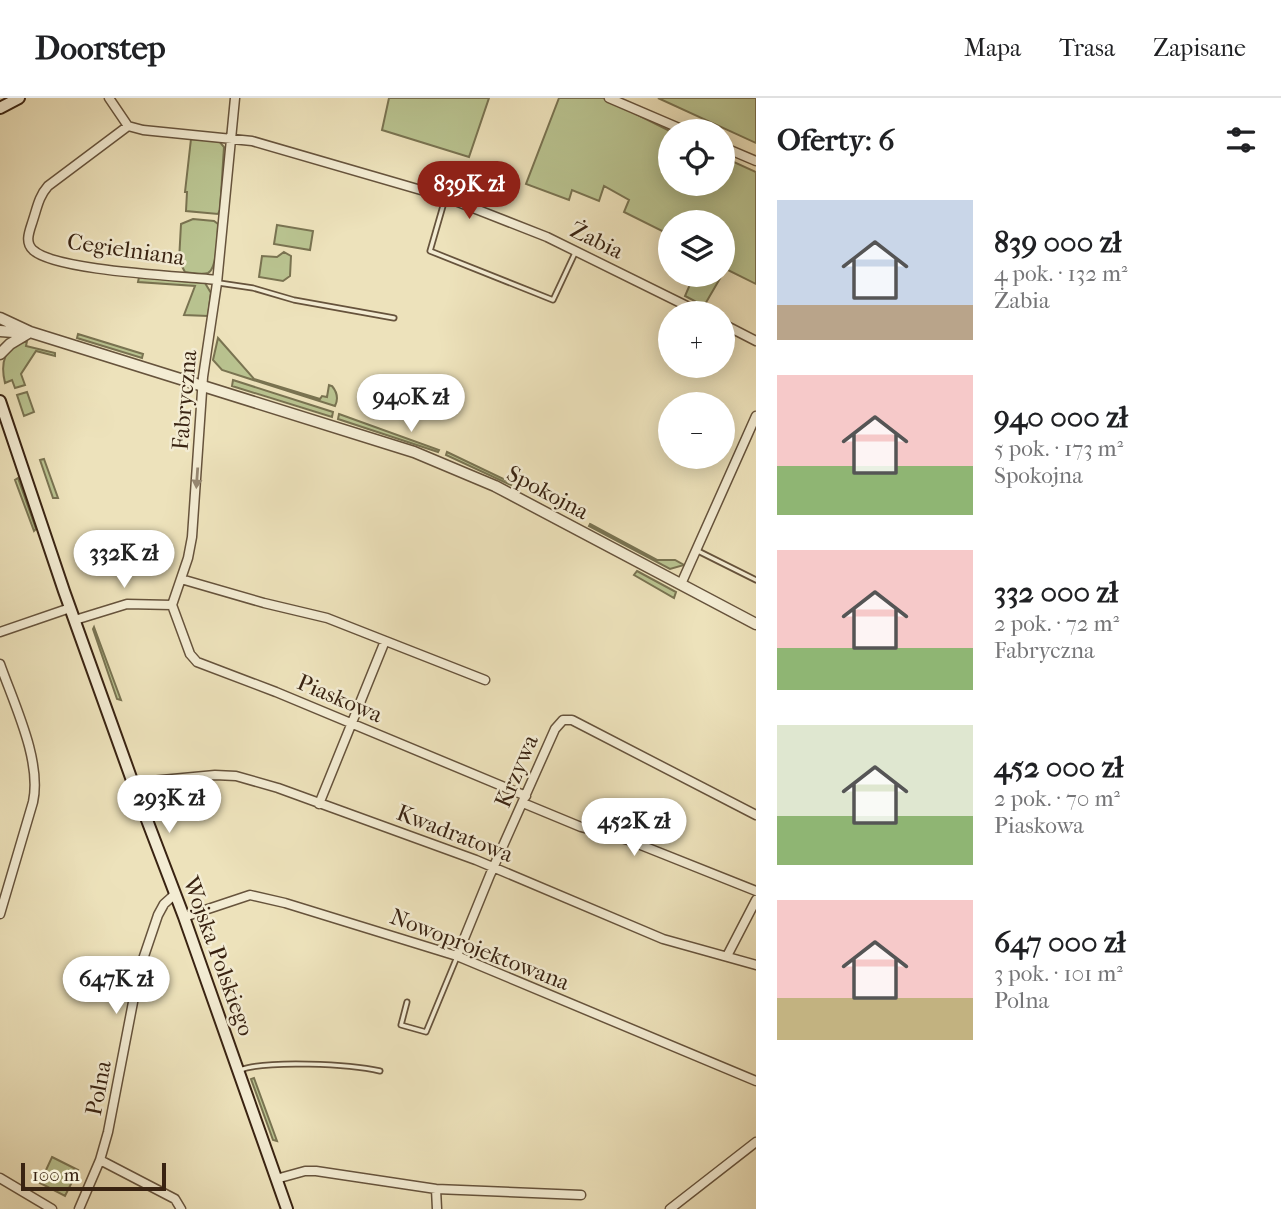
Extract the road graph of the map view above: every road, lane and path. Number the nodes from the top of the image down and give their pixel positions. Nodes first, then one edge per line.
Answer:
1 (19, 98) edge
2 (109, 98) edge
3 (235, 98) edge
4 (609, 98) edge
5 (0, 108) edge
6 (658, 119) edge
7 (128, 126) junction
8 (232, 138) junction
9 (735, 152) edge
10 (756, 161) edge
11 (445, 197) junction
12 (576, 251) junction
13 (217, 281) junction
14 (677, 301) edge
15 (0, 318) edge
16 (394, 318) dead end
17 (735, 330) edge
18 (0, 331) edge
19 (30, 332) junction
20 (756, 341) edge
21 (0, 354) edge
22 (203, 386) junction
23 (0, 401) edge
24 (755, 420) edge
25 (696, 550) junction
26 (181, 579) junction
27 (756, 580) edge
28 (681, 584) junction
29 (172, 605) junction
30 (70, 608) junction
31 (75, 620) junction
32 (756, 624) edge
33 (0, 632) edge
34 (385, 641) junction
35 (0, 664) edge
36 (485, 680) dead end
37 (351, 724) junction
38 (134, 786) junction
39 (525, 800) junction
40 (319, 804) junction
41 (756, 816) edge
42 (494, 867) junction
43 (756, 891) edge
44 (174, 895) junction
45 (756, 900) edge
46 (0, 914) edge
47 (184, 917) junction
48 (457, 956) junction
49 (727, 956) junction
50 (756, 965) edge
51 (407, 1002) dead end
52 (238, 1070) junction
53 (380, 1071) dead end
54 (756, 1081) edge
55 (756, 1142) edge
56 (100, 1160) junction
57 (0, 1178) edge
58 (276, 1179) junction
59 (436, 1189) junction
60 (581, 1195) dead end
61 (52, 1209) edge
62 (79, 1209) edge
63 (181, 1209) edge
64 (287, 1209) edge
65 (437, 1209) edge
66 (670, 1209) edge

1 - 5 main road
2 - 7 street
3 - 8 street, Fabryczna
4 - 6 street
7 - 8 street
7 - 13 street, Cegielniana
8 - 11 street, Żabia
8 - 13 street, Fabryczna
9 - 10 street
11 - 12 street, Żabia
11 - 12 lane
12 - 14 street, Żabia
13 - 16 lane
13 - 22 street, Fabryczna
15 - 19 street, Spokojna
17 - 20 street
18 - 19 street, Spokojna
19 - 21 street
19 - 22 street, Spokojna
22 -> 26 street, Fabryczna
22 - 28 street, Spokojna
23 - 30 main road, Wojska Polskiego
24 - 25 street
25 - 27 lane
25 - 28 street
26 - 29 street, Fabryczna
26 - 34 street
28 - 32 street, Spokojna
29 - 31 street
29 - 37 street, Piaskowa
30 - 31 main road, Wojska Polskiego
30 - 33 street
31 - 38 main road, Wojska Polskiego
34 - 36 street
34 - 37 street
35 - 46 street
37 - 39 street, Piaskowa
37 - 40 street
38 - 40 street, Kwadratowa
38 - 44 main road, Wojska Polskiego
39 - 41 street, Krzywa
39 - 42 street, Krzywa
39 - 43 street, Piaskowa
40 - 42 street, Kwadratowa
42 - 48 street, Krzywa
42 - 49 street, Kwadratowa
44 - 47 main road, Wojska Polskiego
44 - 56 street, Polna
45 - 49 street
47 - 48 street, Nowoprojektowana
47 - 52 main road, Wojska Polskiego
48 - 51 lane, Krzywa
48 - 54 street, Nowoprojektowana
49 - 50 street, Kwadratowa
52 - 53 lane
52 - 58 main road, Wojska Polskiego
55 - 66 street
56 - 62 street, Polna
56 - 63 street
57 - 61 street
58 - 59 street
58 - 64 main road, Wojska Polskiego
59 - 60 street
59 - 65 street

